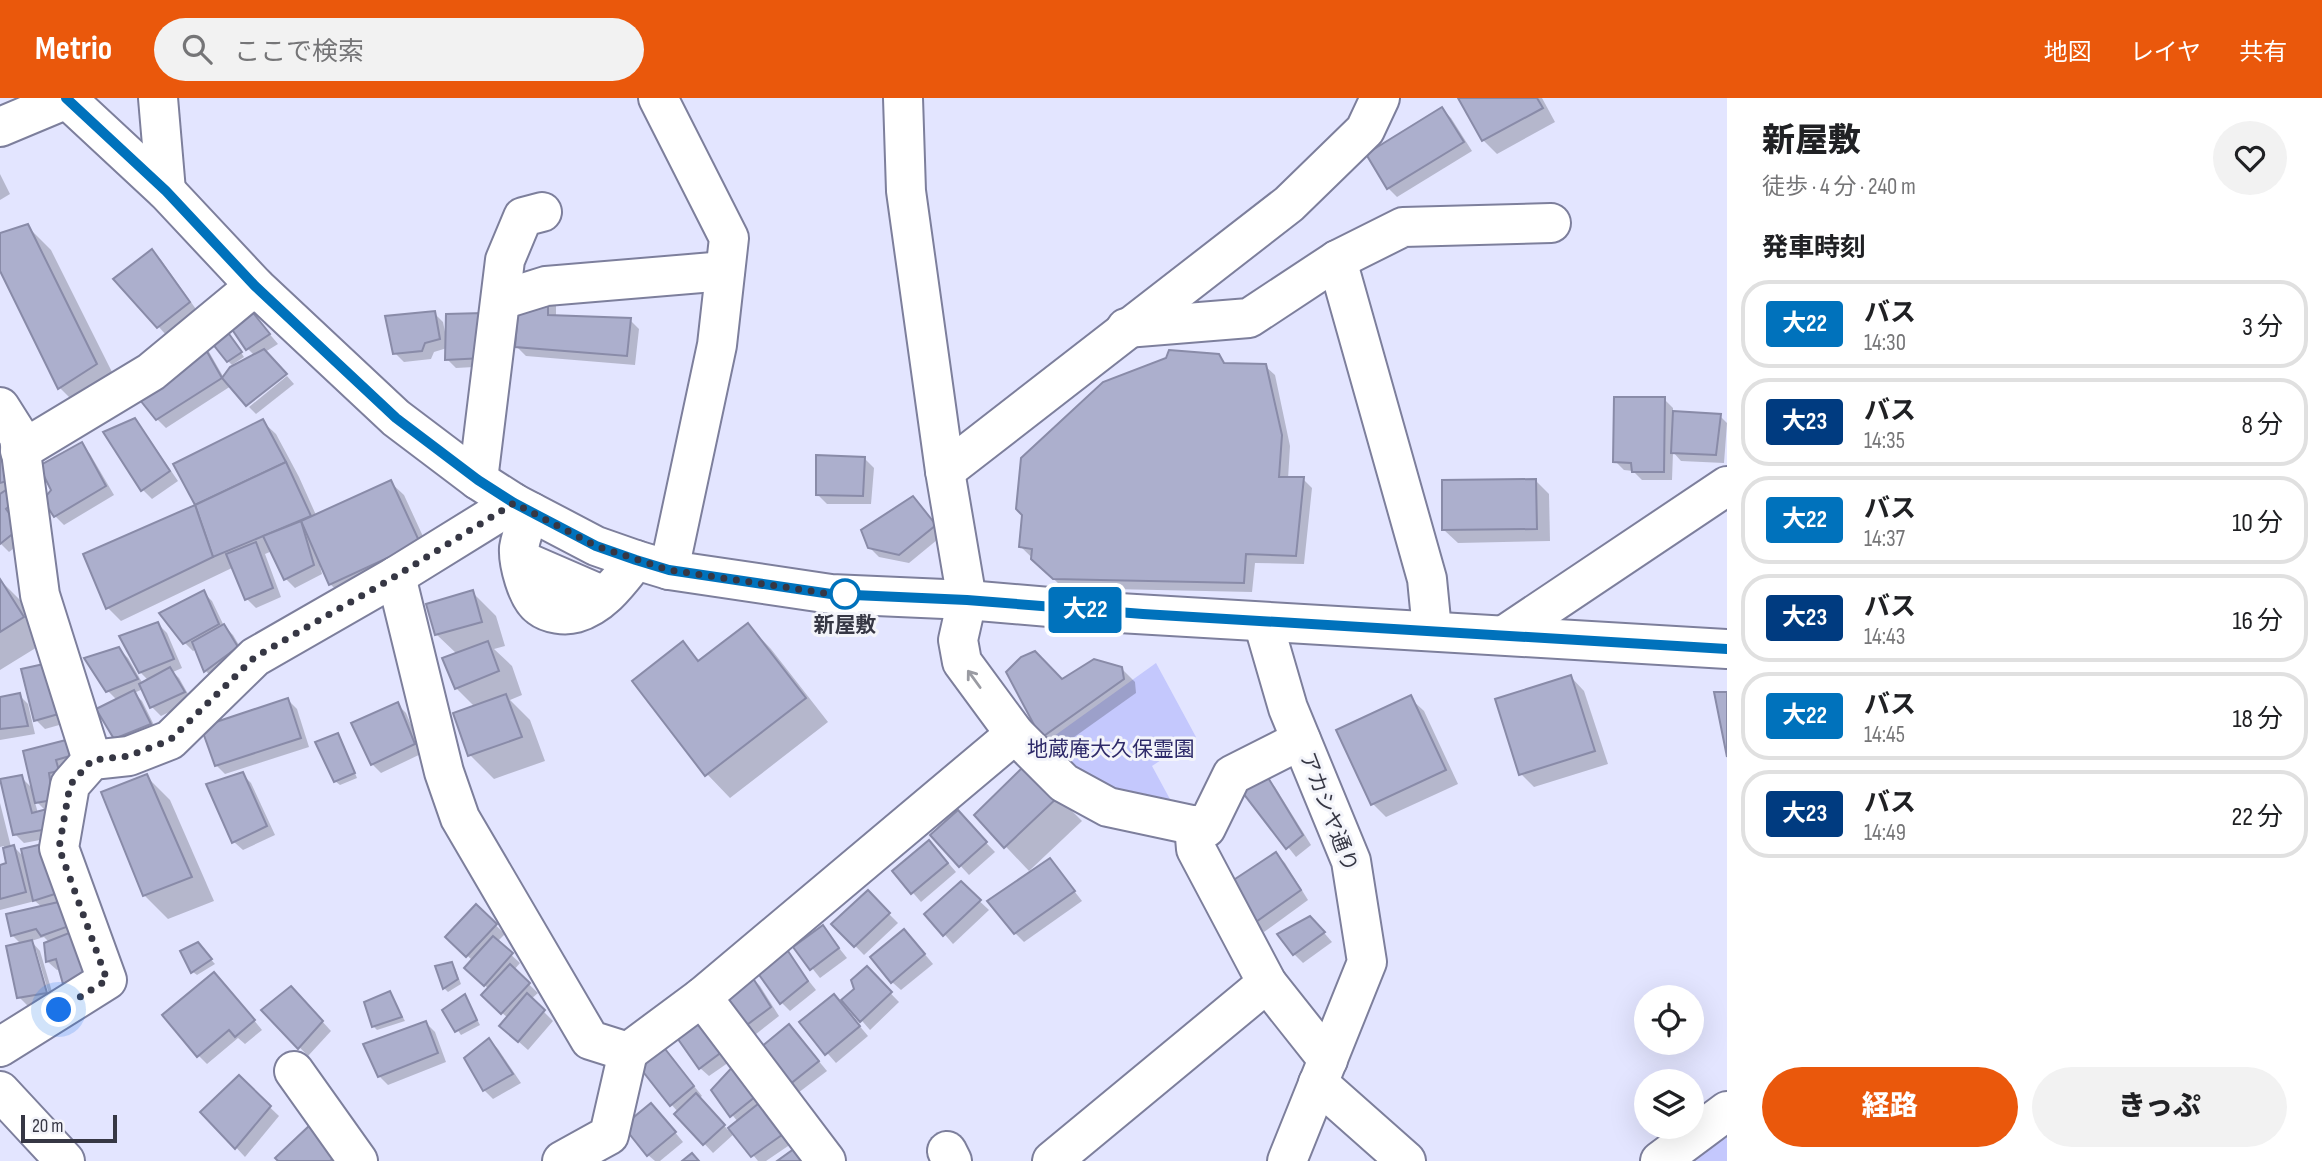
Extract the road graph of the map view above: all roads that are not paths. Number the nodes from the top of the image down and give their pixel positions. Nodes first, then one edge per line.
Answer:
1 (66, 98) edge
2 (159, 98) edge
3 (658, 98) edge
4 (903, 98) edge
5 (1380, 98) edge
6 (0, 127) edge
7 (166, 191) junction
8 (542, 212) dead end
9 (1551, 223) dead end
10 (1337, 260) junction
11 (725, 271) junction
12 (255, 286) junction
13 (501, 300) junction
14 (1126, 328) junction
15 (0, 407) edge
16 (20, 451) junction
17 (944, 471) junction
18 (478, 480) junction
19 (1727, 486) edge
20 (523, 507) junction
21 (653, 565) junction
22 (396, 576) junction
23 (967, 600) junction
24 (1263, 622) junction
25 (1432, 630) junction
26 (1506, 634) junction
27 (1727, 649) edge
28 (1015, 734) junction
29 (1301, 740) junction
30 (92, 760) junction
31 (1194, 825) junction
32 (1267, 984) junction
33 (702, 997) junction
34 (4, 1032) edge
35 (628, 1052) junction
36 (294, 1071) dead end
37 (1323, 1072) junction
38 (0, 1091) edge
39 (1727, 1111) edge
40 (618, 1148) edge
41 (65, 1161) edge
42 (358, 1161) edge
43 (562, 1161) edge
44 (826, 1161) edge
45 (1052, 1161) edge
46 (1287, 1161) edge
47 (1406, 1161) edge
48 (1660, 1161) edge

1 - 6 street
1 - 7 street
2 - 7 street
3 - 11 street
4 - 17 street
5 - 14 street
7 - 12 street
8 - 13 street
9 - 10 street
10 - 14 street
10 - 25 street
11 - 13 street
11 - 21 street
12 - 16 street
12 - 18 street
13 - 18 street
14 - 17 street
15 - 16 street
16 - 30 street
17 - 23 street
18 - 20 street
19 - 26 street
20 - 21 street
20 - 21 street
20 - 22 street
21 - 23 street
22 - 30 street
22 - 35 street
23 - 24 street
28 -> 23 street
24 - 25 street
24 - 29 street, アカシヤ通り
25 - 26 street
26 - 27 street
28 - 31 street
28 - 33 street
29 - 31 street
29 - 37 street, アカシヤ通り
30 - 34 street
31 - 32 street
32 - 37 street
32 - 45 street
33 - 35 street
33 - 44 street
35 - 40 street
36 - 42 street
37 - 46 street, アカシヤ通り
37 - 47 street
38 - 41 street
39 - 48 street
40 - 43 street

